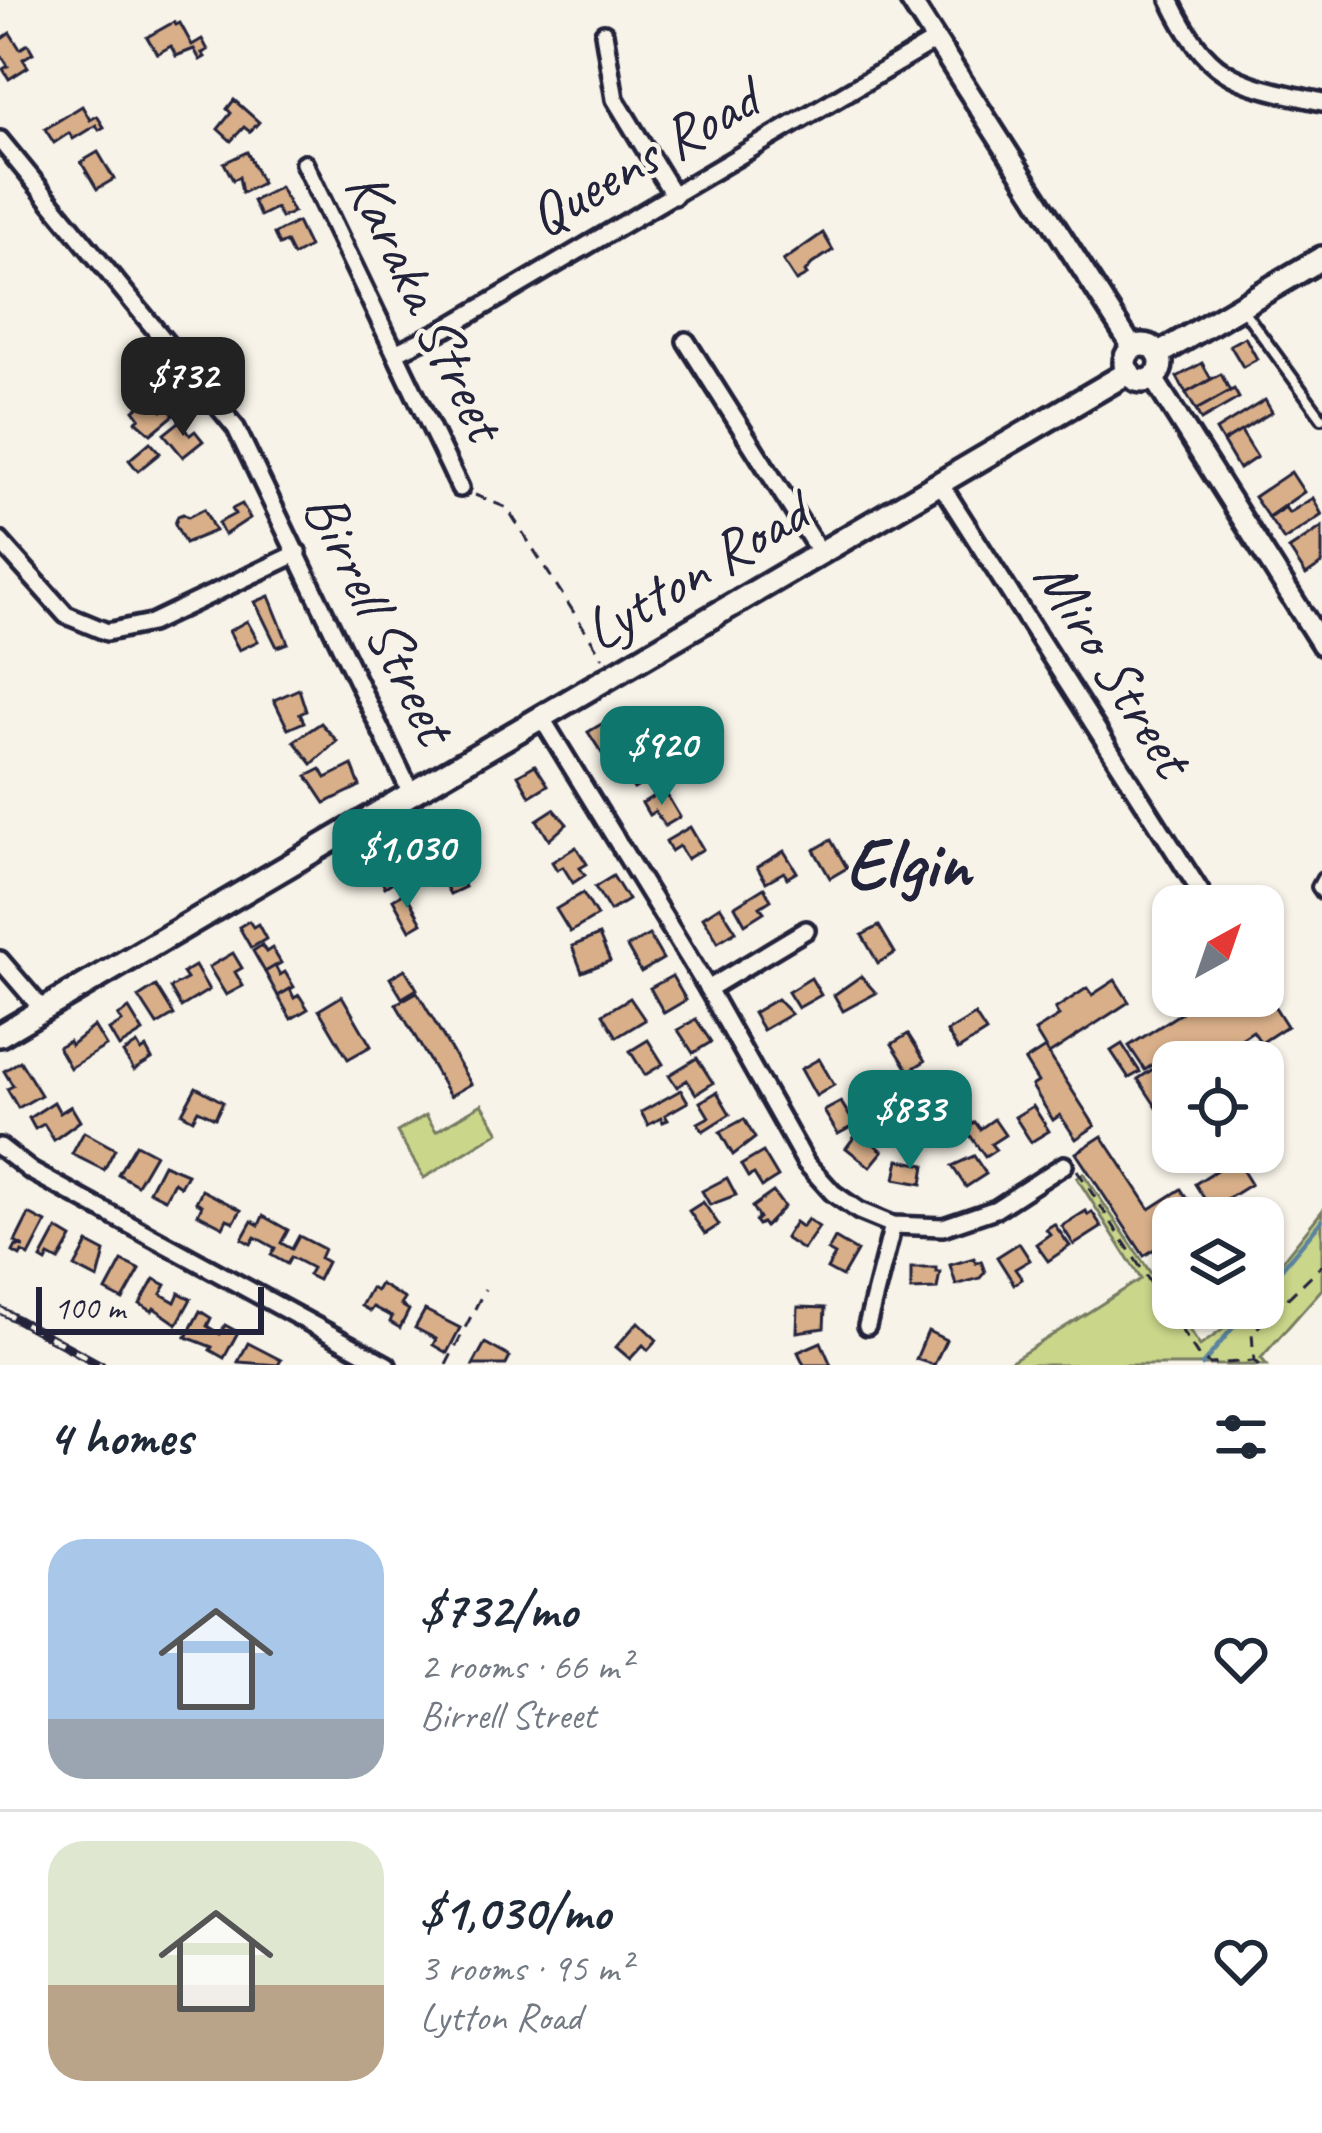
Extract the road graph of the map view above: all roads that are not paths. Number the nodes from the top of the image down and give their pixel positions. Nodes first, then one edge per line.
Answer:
1 (910, 0) edge
2 (1170, 0) edge
3 (604, 33) dead end
4 (935, 40) junction
5 (1322, 102) edge
6 (0, 140) edge
7 (304, 163) dead end
8 (674, 196) junction
9 (1322, 258) edge
10 (1240, 306) junction
11 (686, 341) dead end
12 (1133, 348) junction
13 (397, 352) junction
14 (1159, 355) junction
15 (1129, 372) junction
16 (1153, 378) junction
17 (1322, 418) edge
18 (940, 483) junction
19 (460, 488) road end
20 (0, 541) edge
21 (298, 553) junction
22 (820, 553) junction
23 (1319, 633) edge
24 (541, 717) junction
25 (411, 793) junction
26 (1322, 878) edge
27 (1196, 885) edge
28 (1322, 894) edge
29 (806, 930) dead end
30 (0, 960) edge
31 (708, 989) junction
32 (43, 1010) junction
33 (0, 1035) edge
34 (0, 1147) edge
35 (1064, 1165) road end
36 (893, 1225) junction
37 (867, 1325) dead end
38 (387, 1365) edge

1 - 4 street
2 - 5 street
3 - 8 street
4 - 8 street, Queens Road
4 - 12 street
6 - 21 street, Birrell Street
7 - 13 street, Karaka Street
8 - 13 street, Queens Road
9 - 10 main road
10 - 14 main road
10 - 17 lane
11 - 22 street
12 - 14 main road
12 - 15 main road
13 - 19 street, Karaka Street
14 - 16 main road
15 - 16 main road
15 - 18 main road, Lytton Road
16 - 23 street
18 - 22 main road, Lytton Road
18 - 27 street, Miro Street
20 - 21 street
21 - 25 street, Birrell Street
22 - 24 main road, Lytton Road
24 - 25 main road, Lytton Road
24 - 31 street
25 - 32 main road, Lytton Road
26 - 28 lane
29 - 31 street
30 - 32 street
31 - 36 street
32 - 33 main road, Lytton Road
34 - 38 street
35 - 36 street
36 - 37 street

